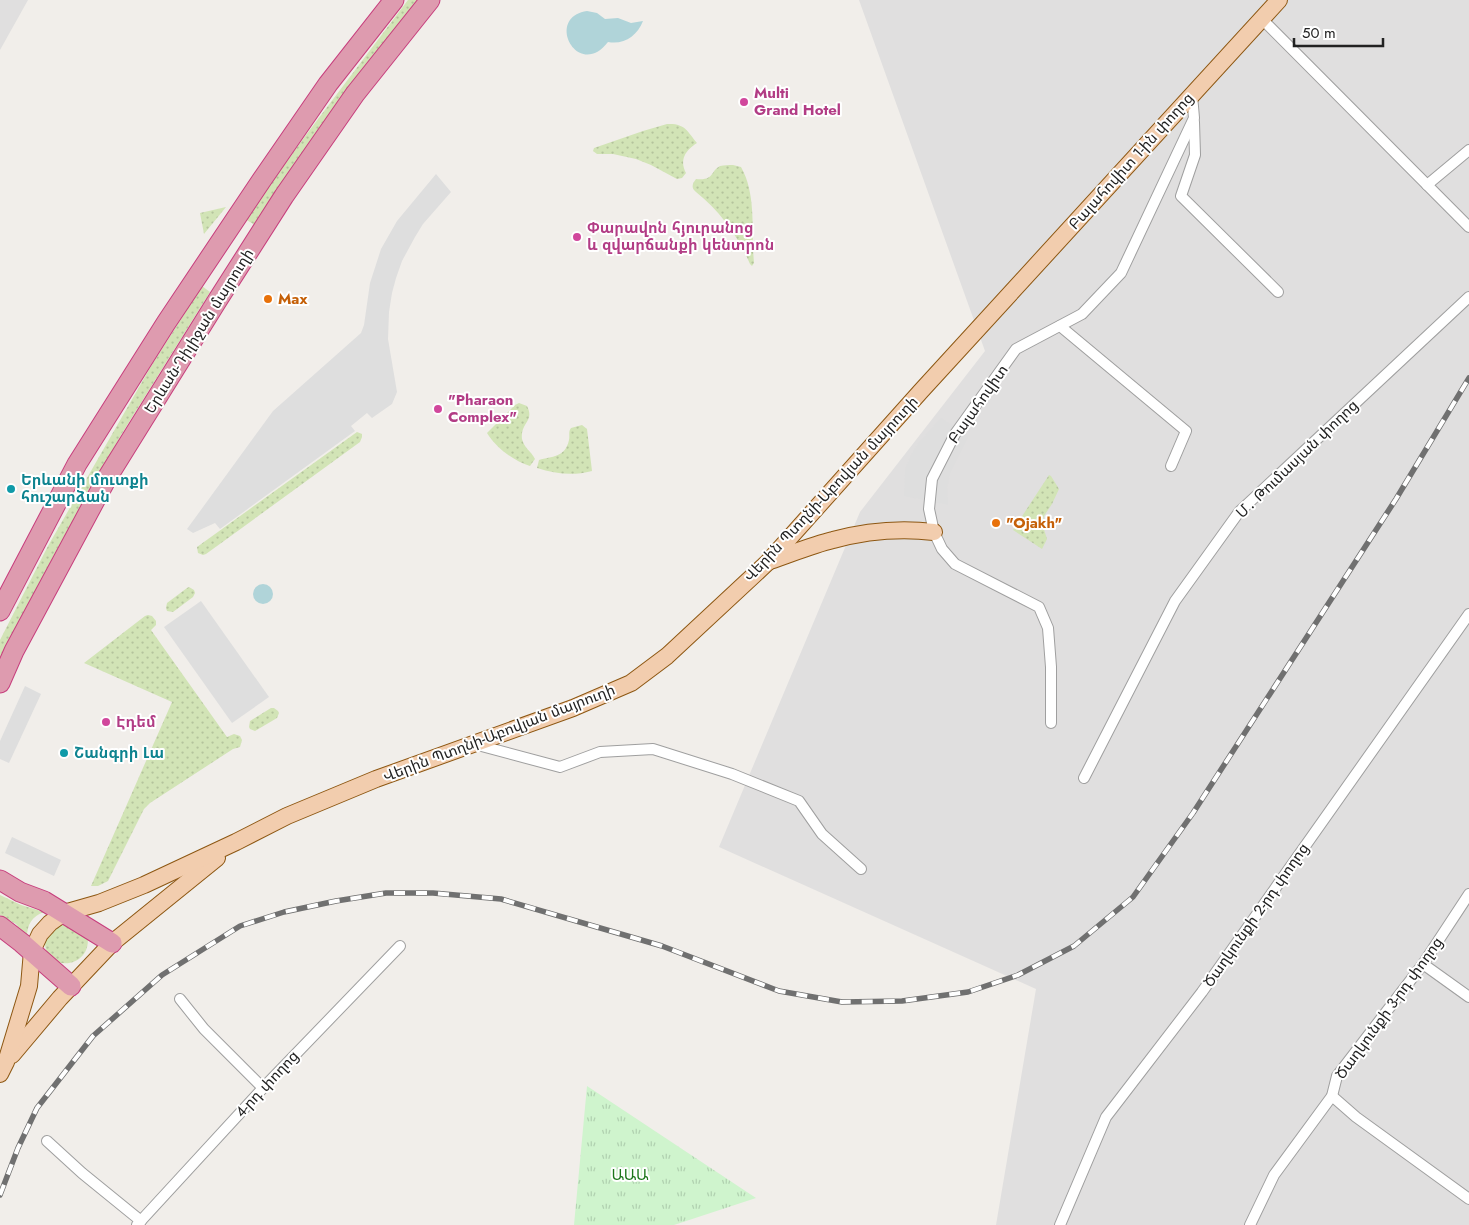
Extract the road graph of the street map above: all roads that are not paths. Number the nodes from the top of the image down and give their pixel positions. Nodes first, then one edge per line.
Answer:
1 (394, 0) edge
2 (430, 0) edge
3 (1279, 0) edge
4 (1262, 19) junction
5 (1192, 95) junction
6 (1194, 118) junction
7 (1469, 150) edge
8 (1427, 185) junction
9 (1469, 227) edge
10 (1278, 292) dead end
11 (1469, 297) edge
12 (983, 323) joint
13 (1060, 326) junction
14 (1171, 466) dead end
15 (934, 532) junction
16 (768, 562) junction
17 (0, 611) edge
18 (1469, 614) edge
19 (0, 683) edge
20 (1051, 722) dead end
21 (473, 744) junction
22 (1084, 778) dead end
23 (236, 842) junction
24 (861, 869) dead end
25 (0, 880) edge
26 (1469, 894) edge
27 (64, 913) junction
28 (0, 926) edge
29 (112, 943) junction
30 (400, 946) dead end
31 (32, 951) junction
32 (1423, 964) junction
33 (71, 986) junction
34 (1469, 997) edge
35 (180, 999) dead end
36 (3, 1068) edge
37 (263, 1088) junction
38 (1332, 1096) junction
39 (47, 1141) dead end
40 (1469, 1199) edge
41 (139, 1223) edge
42 (1060, 1225) edge
43 (1250, 1225) edge

1 - 17 highway, Երևան-Դիլիջան մայրուղի
2 - 19 highway, Երևան-Դիլիջան մայրուղի
3 - 4 main road, Բալահովիտ 1-ին փողոց
4 - 5 main road, Բալահովիտ 1-ին փողոց
4 - 8 street
5 - 6 street
5 - 12 main road, Բալահովիտ 1-ին փողոց
6 - 10 street
6 - 13 street, Բալահովիտ
7 - 8 street
8 - 9 street
11 - 22 street, Մ․ Թումասյան փողոց
12 - 16 main road, Վերին Պտղնի-Աբովյան մայրուղի
13 - 14 street
13 - 15 street, Բալահովիտ
15 - 16 main road
15 - 20 street, Բալահովիտ
16 - 21 main road, Վերին Պտղնի-Աբովյան մայրուղի
18 - 42 street, Ծաղկունքի 2-րդ փողոց
21 - 23 main road, Վերին Պտղնի-Աբովյան մայրուղի
21 - 24 street
23 - 27 main road, Վերին Պտղնի-Աբովյան մայրուղի
23 - 29 main road, Վերին Պտղնի-Աբովյան մայրուղի
25 - 27 highway
26 - 32 street, Ծաղկունքի 3-րդ փողոց
27 - 29 highway
27 - 31 main road, Վերին Պտղնի-Աբովյան մայրուղի
28 - 31 highway
29 - 33 main road, Վերին Պտղնի-Աբովյան մայրուղի
30 - 37 street, 4-րդ փողոց
31 - 33 highway
31 - 36 main road, Վերին Պտղնի-Աբովյան մայրուղի
32 - 34 street
32 - 38 street, Ծաղկունքի 3-րդ փողոց
33 - 36 main road, Վերին Պտղնի-Աբովյան մայրուղի
35 - 37 street
37 - 41 street, 4-րդ փողոց
38 - 40 street
38 - 43 street, Ծաղկունքի 3-րդ փողոց
39 - 41 street

